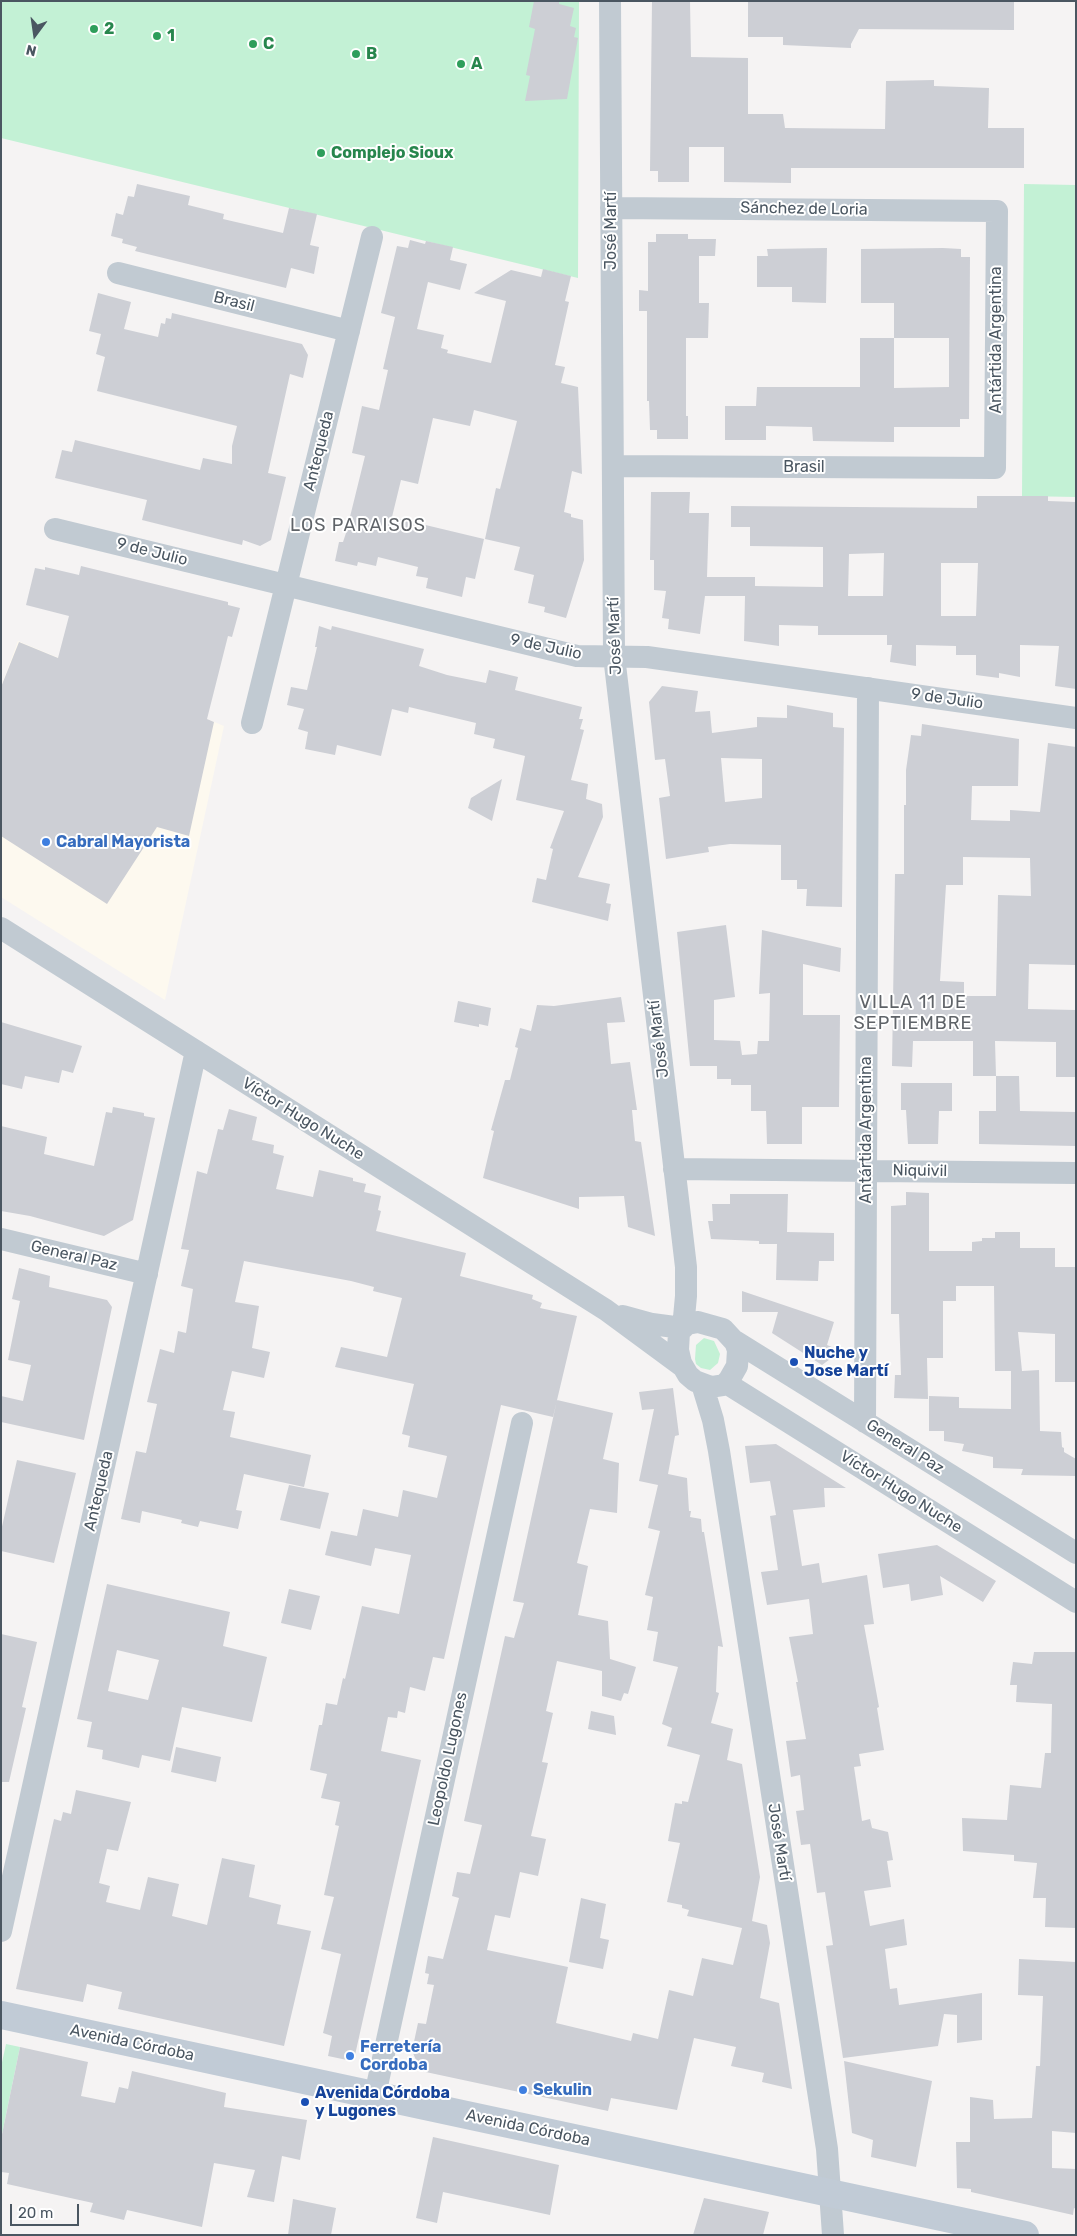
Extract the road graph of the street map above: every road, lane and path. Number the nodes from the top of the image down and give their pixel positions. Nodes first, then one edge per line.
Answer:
1 (610, 1) edge
2 (611, 208) junction
3 (997, 211) joint
4 (372, 237) dead end
5 (118, 273) dead end
6 (349, 331) junction
7 (613, 466) junction
8 (996, 468) joint
9 (55, 529) dead end
10 (286, 585) junction
11 (614, 656) junction
12 (868, 688) junction
13 (1076, 718) edge
14 (252, 722) dead end
15 (1, 928) edge
16 (196, 1051) junction
17 (674, 1169) junction
18 (866, 1171) junction
19 (1076, 1173) edge
20 (1, 1239) edge
21 (686, 1267) junction
22 (147, 1274) junction
23 (606, 1310) junction
24 (707, 1323) junction
25 (682, 1328) junction
26 (735, 1341) junction
27 (682, 1366) junction
28 (726, 1383) junction
29 (702, 1384) junction
30 (865, 1422) junction
31 (522, 1423) dead end
32 (719, 1450) junction
33 (1076, 1553) edge
34 (1076, 1602) edge
35 (1, 1931) edge
36 (1, 2015) edge
37 (374, 2095) junction
38 (830, 2193) junction
39 (833, 2235) edge
40 (1025, 2235) edge

1 - 2 street, José Martí
2 - 3 street, Sánchez de Loria
2 - 7 street, José Martí
3 - 8 street, Antártida Argentina
4 - 6 street, Antequeda
5 - 6 street, Brasil
6 - 10 street, Antequeda
7 - 8 street, Brasil
7 - 11 street, José Martí
9 - 10 street, 9 de Julio
10 - 11 street, 9 de Julio
10 - 14 street, Antequeda
11 - 12 street, 9 de Julio
11 - 17 street, José Martí
12 - 13 street, 9 de Julio
12 - 18 street, Antártida Argentina
15 - 16 street, Víctor Hugo Nuche
16 - 22 street, Antequeda
16 - 23 street, Víctor Hugo Nuche
17 - 18 street, Niquivil
17 - 21 street, José Martí
18 - 19 street, Niquivil
18 - 30 street, Antártida Argentina
20 - 22 street, General Paz
21 - 24 street, José Martí
21 - 25 street, José Martí
22 - 35 street, Antequeda
23 - 25 street, Víctor Hugo Nuche
23 - 27 street, Víctor Hugo Nuche
24 - 25 street
24 - 26 street
25 - 27 street
26 - 28 street
26 - 30 street, General Paz
27 - 29 street
28 - 29 street
28 - 32 street, José Martí
28 - 34 street, Víctor Hugo Nuche
29 - 32 street, José Martí
30 - 33 street, General Paz
31 - 37 street, Leopoldo Lugones
32 - 38 street, José Martí
36 - 37 main road, Avenida Córdoba
37 - 38 main road, Avenida Córdoba
38 - 39 street, José Martí
38 - 40 main road, Avenida Córdoba

